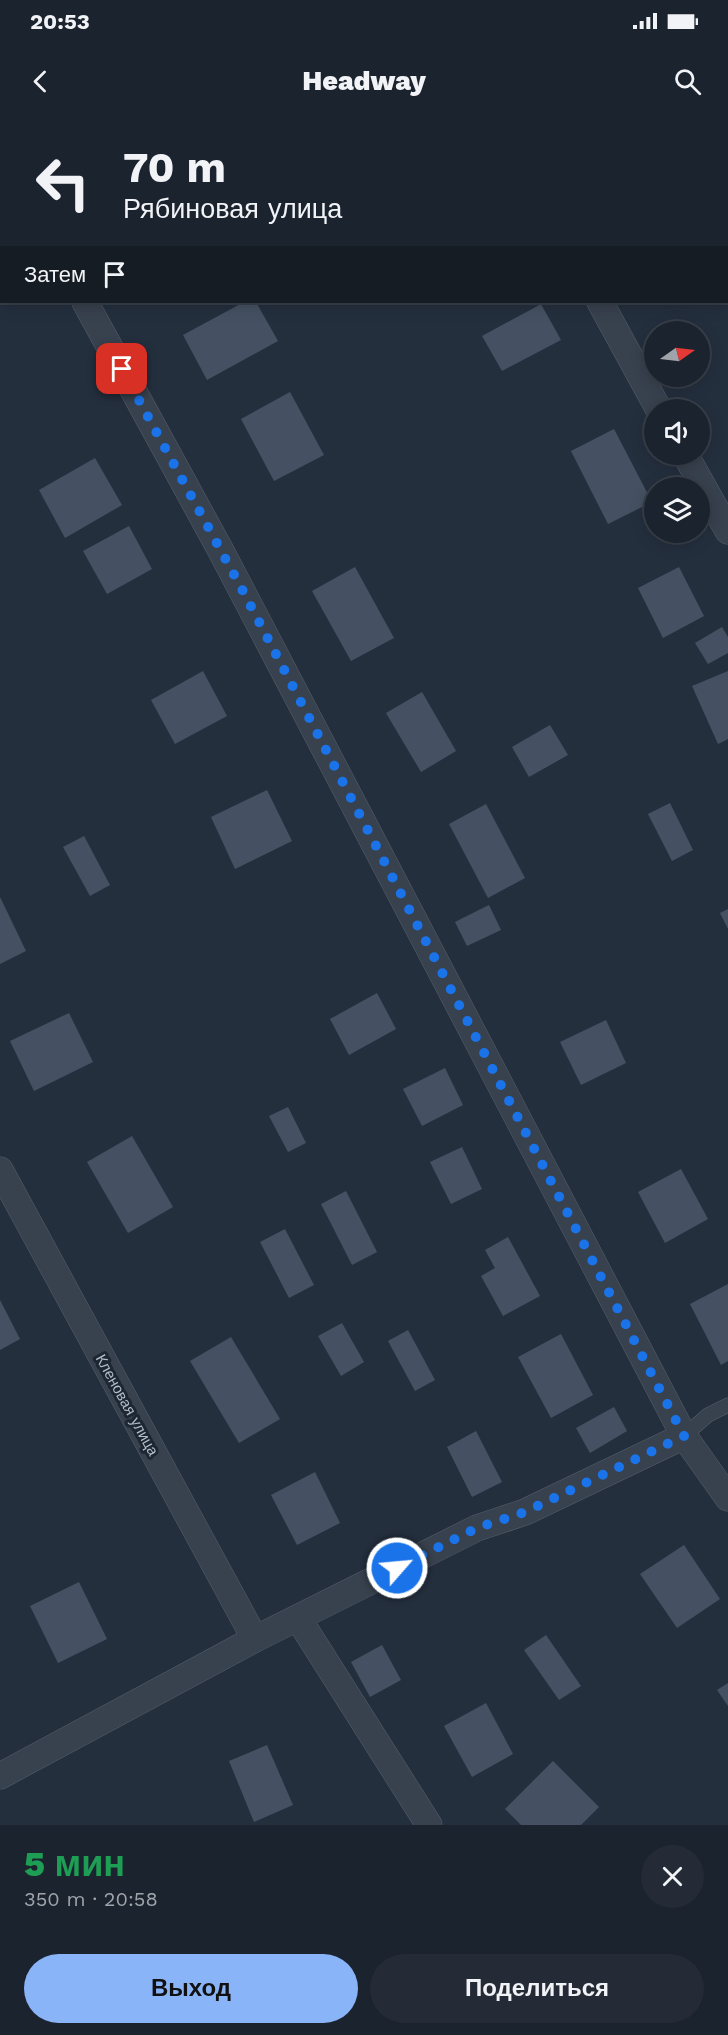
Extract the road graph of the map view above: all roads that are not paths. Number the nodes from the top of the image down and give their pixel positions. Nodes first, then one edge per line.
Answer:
1 (86, 303) edge
2 (601, 303) edge
3 (653, 399) edge
4 (691, 465) edge
5 (728, 531) edge
6 (0, 1170) edge
7 (728, 1406) edge
8 (684, 1436) junction
9 (728, 1498) edge
10 (298, 1618) junction
11 (255, 1639) junction
12 (0, 1776) edge
13 (429, 1825) edge

1 - 8 street
2 - 3 street
4 - 5 street
6 - 11 street, Кленовая улица
7 - 8 lane
8 - 9 street
8 - 10 street
10 - 11 street
10 - 13 street
11 - 12 street

